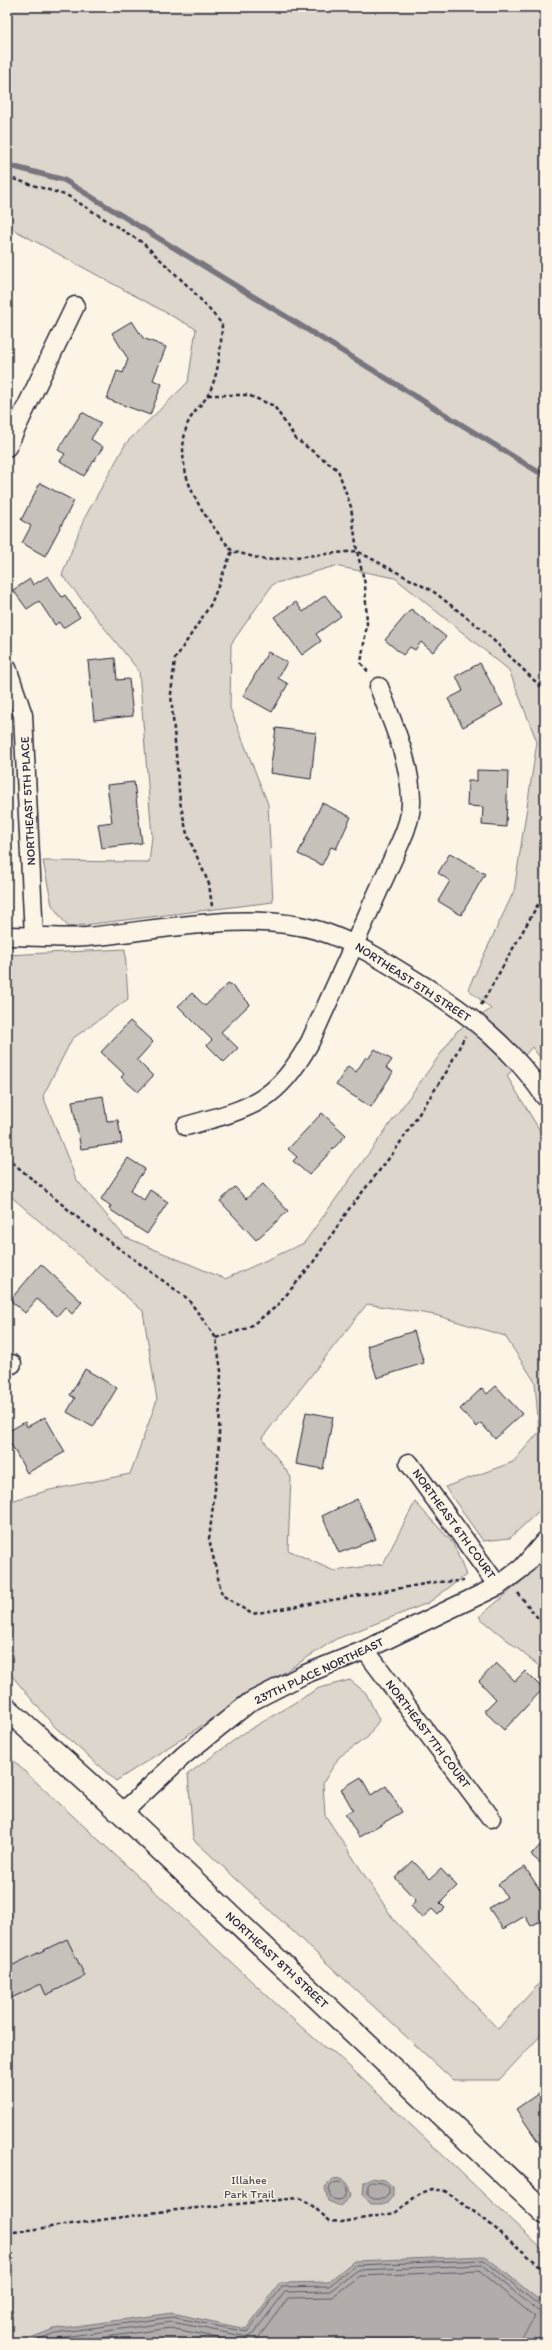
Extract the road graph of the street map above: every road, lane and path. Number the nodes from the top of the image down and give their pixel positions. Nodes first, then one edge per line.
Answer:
1 (7, 177) edge
2 (75, 306) dead end
3 (208, 394) junction
4 (7, 447) edge
5 (232, 551) junction
6 (357, 551) junction
7 (7, 668) edge
8 (379, 687) joint
9 (545, 691) edge
10 (545, 892) edge
11 (215, 923) junction
12 (7, 936) edge
13 (34, 936) junction
14 (354, 943) junction
15 (473, 1020) junction
16 (545, 1097) edge
17 (186, 1126) dead end
18 (7, 1158) edge
19 (216, 1338) junction
20 (409, 1463) dead end
21 (545, 1541) edge
22 (468, 1580) dead end
23 (503, 1582) junction
24 (545, 1627) edge
25 (365, 1650) junction
26 (7, 1709) edge
27 (122, 1813) junction
28 (491, 1818) dead end
29 (545, 2213) edge
30 (7, 2233) edge
31 (545, 2270) edge

1 - 3 path
2 - 4 street
3 - 5 path
3 - 6 path
5 - 6 path
5 - 11 path
6 - 8 path
6 - 9 path
7 - 13 street, NORTHEAST 5TH PLACE
8 - 14 street
10 - 15 path
11 - 13 street, NORTHEAST 5TH STREET
11 - 14 street, NORTHEAST 5TH STREET
12 - 13 street, NORTHEAST 5TH STREET
14 - 15 street, NORTHEAST 5TH STREET
14 - 17 street
15 - 16 street, NORTHEAST 5TH STREET
15 - 19 path
18 - 19 path
19 - 22 path
20 - 23 street, NORTHEAST 6TH COURT
21 - 23 street
23 - 24 path
23 - 25 street, 237TH PLACE NORTHEAST
25 - 27 street, 237TH PLACE NORTHEAST
25 - 28 street, NORTHEAST 7TH COURT
26 - 27 street, NORTHEAST 8TH STREET
27 - 29 street, NORTHEAST 8TH STREET
30 - 31 path

